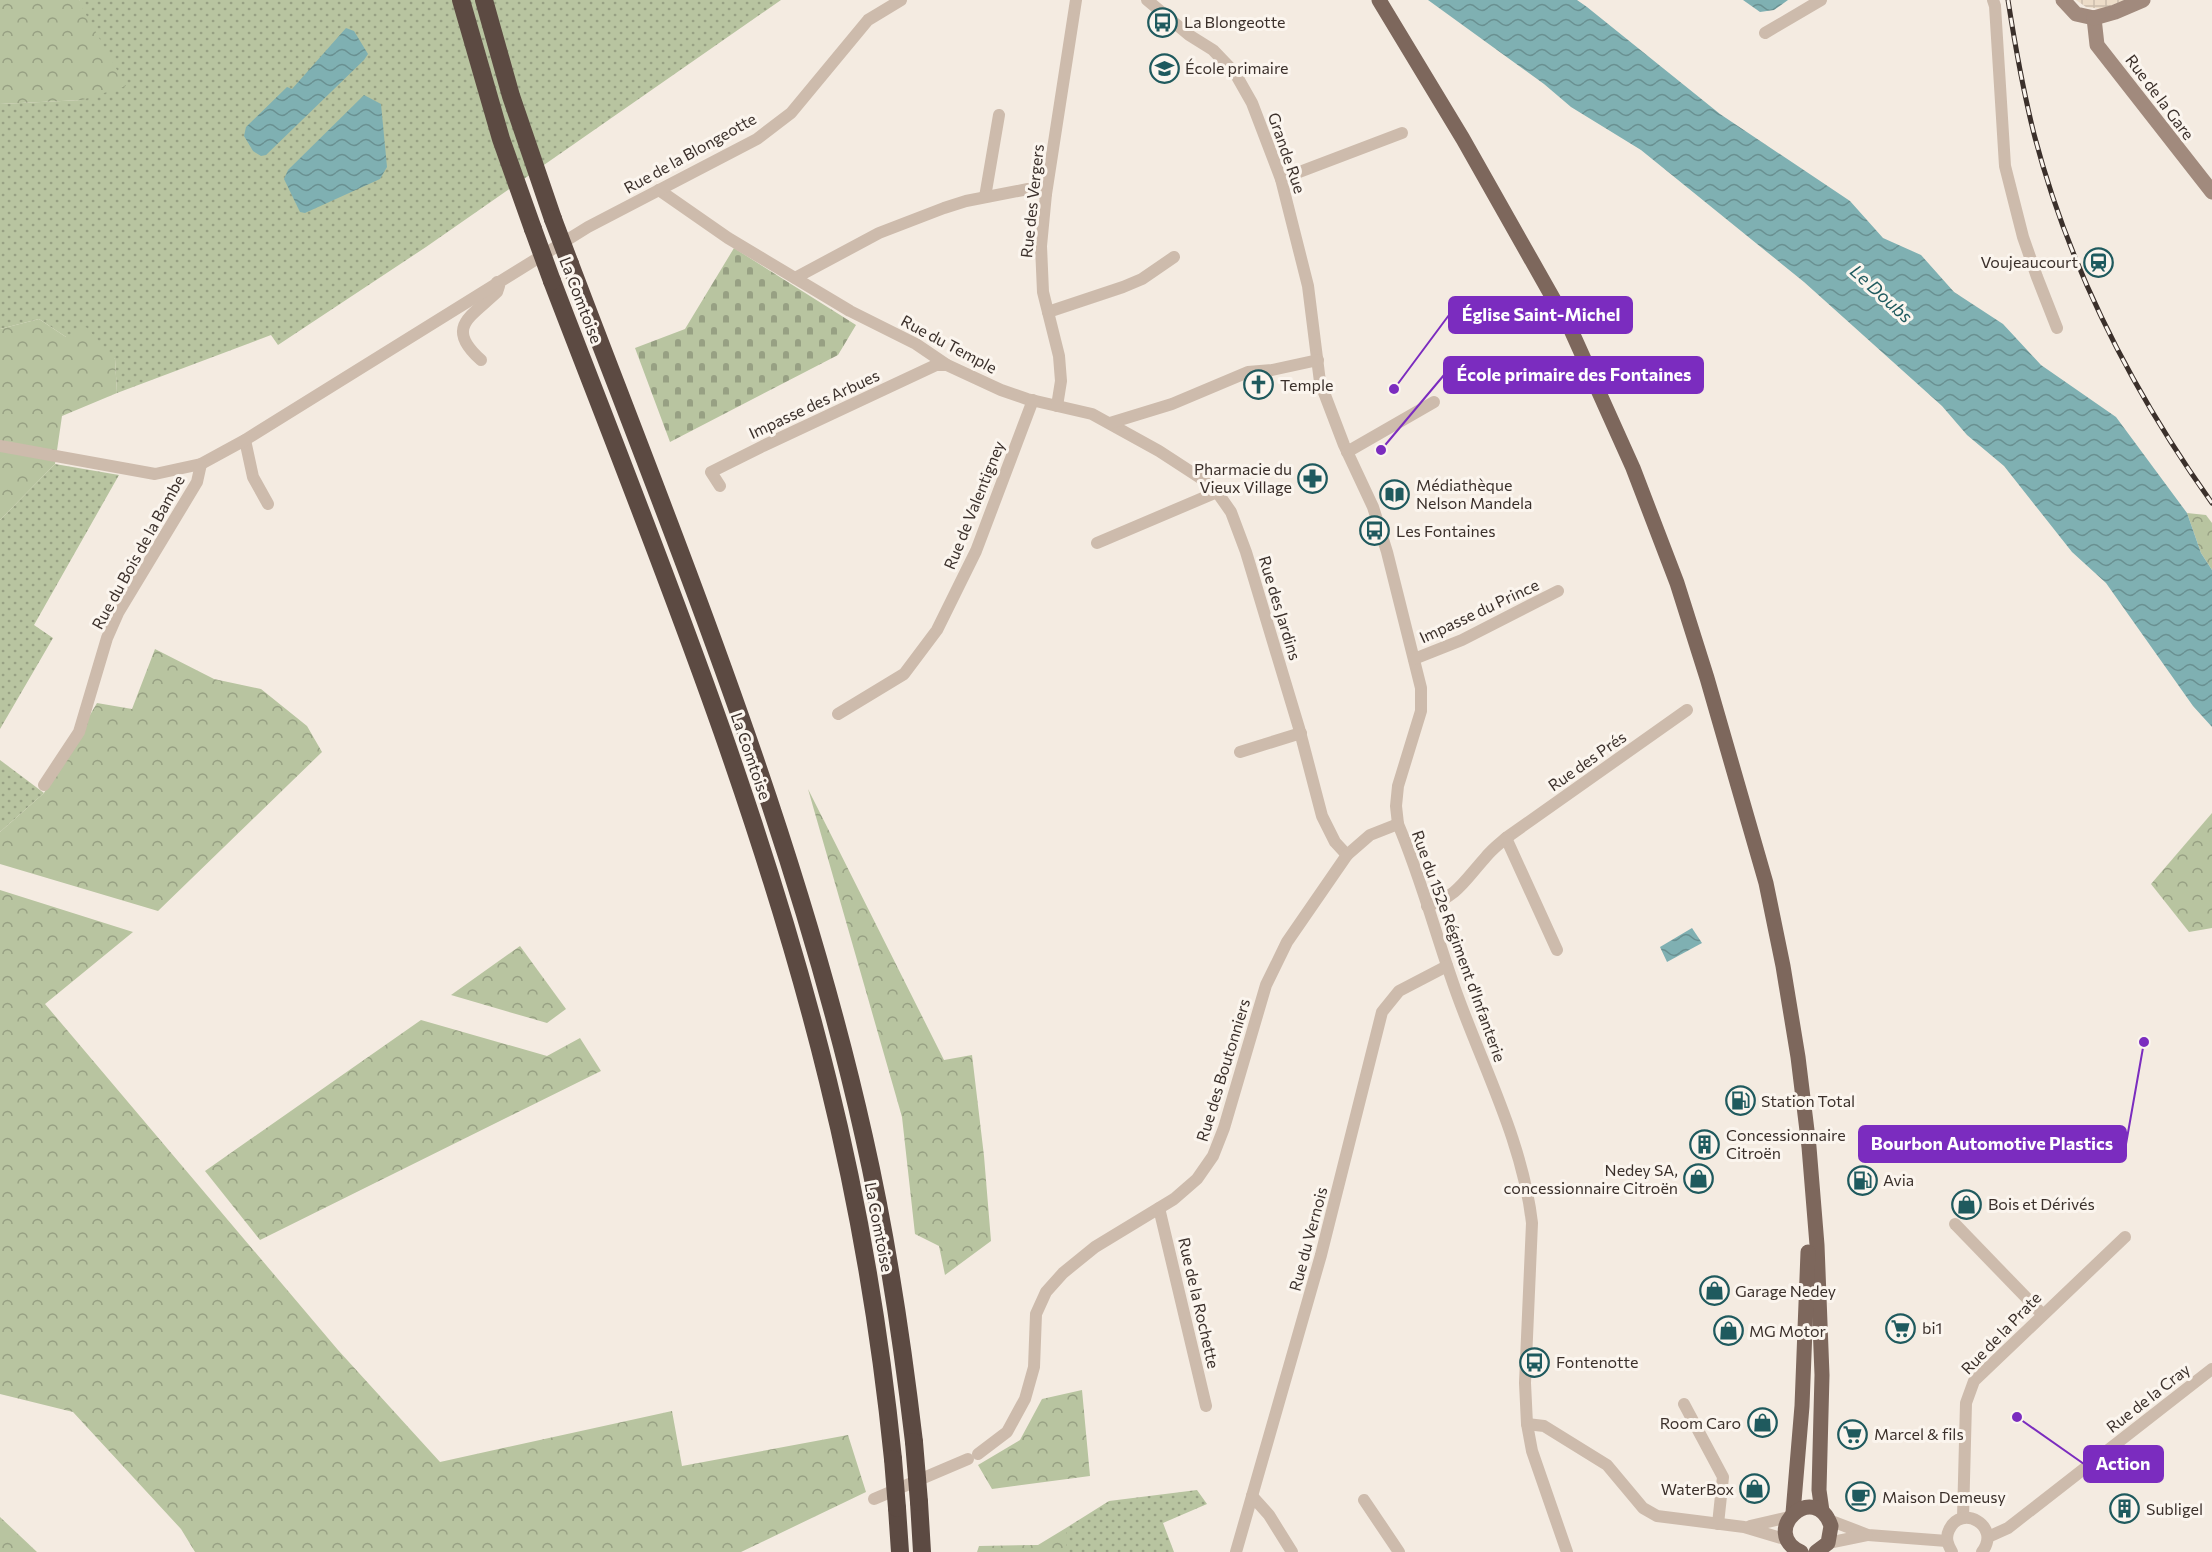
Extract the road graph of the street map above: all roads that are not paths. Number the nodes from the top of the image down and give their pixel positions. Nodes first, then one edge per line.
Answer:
1 (462, 0) edge
2 (484, 0) edge
3 (901, 0) edge
4 (1076, 0) edge
5 (1147, 0) edge
6 (1379, 0) edge
7 (1821, 0) edge
8 (1993, 0) edge
9 (2063, 0) edge
10 (2143, 0) edge
11 (2094, 18) junction
12 (1765, 33) dead end
13 (999, 115) dead end
14 (1402, 133) dead end
15 (1281, 179) junction
16 (659, 190) junction
17 (2212, 192) edge
18 (1046, 194) junction
19 (985, 197) junction
20 (1174, 256) dead end
21 (795, 278) junction
22 (497, 282) junction
23 (1048, 312) junction
24 (2057, 328) dead end
25 (481, 360) dead end
26 (1318, 360) junction
27 (947, 365) junction
28 (1033, 400) junction
29 (1434, 402) dead end
30 (1057, 405) junction
31 (1110, 423) junction
32 (244, 440) junction
33 (0, 446) edge
34 (1347, 452) junction
35 (201, 464) junction
36 (720, 486) dead end
37 (1217, 492) junction
38 (268, 504) dead end
39 (1096, 543) dead end
40 (1558, 591) dead end
41 (1414, 659) junction
42 (1687, 710) dead end
43 (838, 714) dead end
44 (1300, 733) junction
45 (1239, 752) dead end
46 (44, 785) dead end
47 (1398, 824) junction
48 (1750, 828) junction
49 (1506, 838) junction
50 (1347, 855) junction
51 (1427, 906) junction
52 (1557, 950) dead end
53 (1448, 966) junction
54 (1160, 1208) junction
55 (1955, 1224) dead end
56 (2125, 1237) dead end
57 (2042, 1314) junction
58 (2212, 1369) edge
59 (1684, 1404) dead end
60 (1206, 1406) dead end
61 (1527, 1424) junction
62 (1252, 1496) junction
63 (874, 1499) dead end
64 (1364, 1500) dead end
65 (1791, 1515) junction
66 (1826, 1515) junction
67 (1963, 1518) junction
68 (1719, 1524) junction
69 (1744, 1527) junction
70 (1868, 1535) junction
71 (1988, 1537) junction
72 (1950, 1547) edge
73 (1793, 1548) edge
74 (1820, 1550) edge
75 (900, 1552) edge
76 (922, 1552) edge
77 (1236, 1552) edge
78 (1292, 1552) edge
79 (1399, 1552) edge
80 (1567, 1552) edge
81 (1982, 1552) edge

1 - 75 highway, La Comtoise, bridge
2 - 76 highway, La Comtoise, bridge
3 - 16 street, Rue de la Blongeotte
4 - 18 street, Rue des Vergers
5 - 15 street, Grande Rue
6 - 48 main road
7 - 12 street
8 - 24 street
9 - 11 main road
10 - 11 main road
11 - 17 main road, Rue de la Gare
13 - 19 street
14 - 15 street
15 - 26 street, Grande Rue
16 - 21 street, Rue du Temple
16 - 22 street, Rue de la Blongeotte
18 - 19 street
18 - 23 street, Rue des Vergers
19 - 21 street
20 - 23 street
21 - 27 street, Rue du Temple
22 - 25 street, Rue de la Blongeotte
22 - 32 street, Rue de la Blongeotte
23 - 30 street, Rue des Vergers
26 - 31 street
26 - 34 street, Rue du 152e Régiment d'Infanterie
27 - 28 street, Rue du Temple
27 - 36 street, Impasse des Arbues
28 - 30 street, Rue du Temple
28 - 43 street, Rue de Valentigney
29 - 34 street
30 - 31 street, Rue du Temple
31 - 37 street, Rue des Jardins
32 - 35 street, Rue de la Blongeotte
32 - 38 street
33 - 35 street, Rue de la Blongeotte
34 - 41 street, Rue du 152e Régiment d'Infanterie
35 - 46 street, Rue du Bois de la Bambe
37 - 39 street
37 - 44 street, Rue des Jardins
40 - 41 street, Impasse du Prince
41 - 47 street, Rue du 152e Régiment d'Infanterie
42 - 49 street, Rue des Prés
44 - 45 street
44 - 50 street, Rue des Jardins
47 - 50 street, Rue des Boutonniers
47 - 51 street, Rue du 152e Régiment d'Infanterie
48 - 65 main road
48 - 66 main road
49 - 51 street, Rue des Prés
49 - 52 street
50 - 54 street, Rue des Boutonniers
51 - 53 street, Rue du 152e Régiment d'Infanterie
53 - 61 street, Rue du 152e Régiment d'Infanterie
53 - 62 street, Rue du Vernois
54 - 60 street, Rue de la Rochette
54 - 63 street, Rue des Boutonniers
55 - 57 street
56 - 57 street, Rue de la Prate
57 - 67 street, Rue de la Prate
58 - 71 street, Rue de la Cray
59 - 68 street
61 - 68 street
61 - 80 street, Rue du 152e Régiment d'Infanterie
62 - 77 street, Rue du Vernois
62 - 78 street
64 - 79 street
65 - 66 main road
65 - 69 street
65 - 73 main road
66 - 70 street
66 - 74 main road
67 - 71 street
67 - 72 street
68 - 69 street
69 - 73 street
70 - 72 street
70 - 74 street
71 - 81 street

